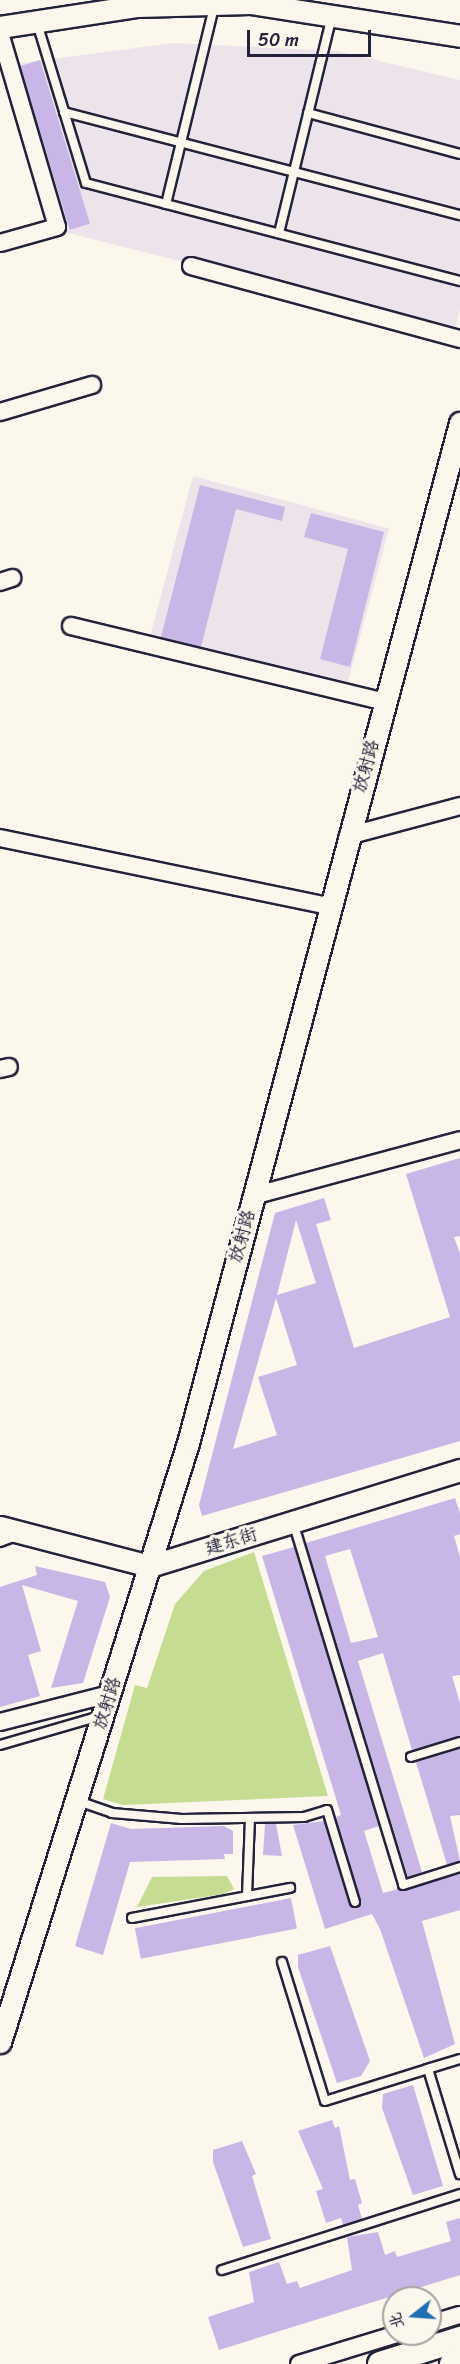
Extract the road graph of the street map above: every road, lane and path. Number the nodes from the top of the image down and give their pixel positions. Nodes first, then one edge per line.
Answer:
1 (215, 3) junction
2 (332, 12) junction
3 (36, 20) junction
4 (0, 27) edge
5 (0, 33) edge
6 (460, 36) edge
7 (64, 112) junction
8 (308, 113) junction
9 (181, 142) junction
10 (460, 154) edge
11 (294, 172) junction
12 (166, 204) junction
13 (460, 215) edge
14 (279, 234) junction
15 (0, 243) edge
16 (191, 266) dead end
17 (460, 281) edge
18 (460, 339) edge
19 (92, 385) dead end
20 (0, 412) edge
21 (460, 423) edge
22 (71, 626) dead end
23 (384, 702) junction
24 (460, 806) edge
25 (348, 836) junction
26 (0, 837) edge
27 (329, 906) junction
28 (460, 1140) edge
29 (253, 1196) junction
30 (460, 1470) edge
31 (293, 1521) junction
32 (0, 1527) edge
33 (24, 1533) junction
34 (0, 1542) edge
35 (150, 1566) junction
36 (110, 1694) junction
37 (104, 1715) junction
38 (0, 1722) edge
39 (460, 1742) edge
40 (0, 1745) edge
41 (411, 1757) dead end
42 (77, 1800) junction
43 (250, 1818) junction
44 (460, 1867) edge
45 (290, 1888) dead end
46 (247, 1896) junction
47 (355, 1902) dead end
48 (132, 1918) dead end
49 (282, 1962) dead end
50 (8, 1994) edge
51 (0, 2042) edge
52 (460, 2059) edge
53 (428, 2069) junction
54 (460, 2174) edge
55 (460, 2194) edge
56 (222, 2270) dead end
57 (460, 2315) edge
58 (442, 2320) edge
59 (382, 2339) edge
60 (460, 2339) edge
61 (460, 2361) edge
62 (299, 2364) edge
63 (380, 2364) edge
64 (452, 2364) edge

1 - 2 street
1 - 3 street
1 - 9 lane
2 - 6 street
2 - 8 lane
3 - 4 street
3 - 7 lane
5 - 15 street
7 - 9 lane
7 - 12 lane
8 - 10 lane
8 - 11 lane
9 - 11 lane
9 - 12 lane
11 - 13 lane
11 - 14 lane
12 - 14 lane
14 - 17 lane
16 - 18 street
19 - 20 street
21 - 23 street, 放射路
22 - 23 street
23 - 25 street, 放射路
24 - 25 street
25 - 27 street, 放射路
26 - 27 street
27 - 29 street, 放射路
28 - 29 street
29 - 35 street, 放射路
30 - 31 street, 建东街
31 - 35 street, 建东街
31 - 44 lane
32 - 33 street
33 - 34 lane
33 - 35 street
35 - 36 street, 放射路
36 - 37 street, 放射路
36 - 38 street
37 - 40 lane
37 - 42 street, 放射路
39 - 41 lane
42 - 43 lane
42 - 50 street, 放射路
43 - 46 lane
43 - 47 lane
45 - 46 lane
46 - 48 lane
49 - 53 lane
50 - 51 street, 放射路
52 - 53 lane
53 - 54 lane
55 - 56 lane
57 - 58 street
59 - 62 street
60 - 63 main road
61 - 64 main road

